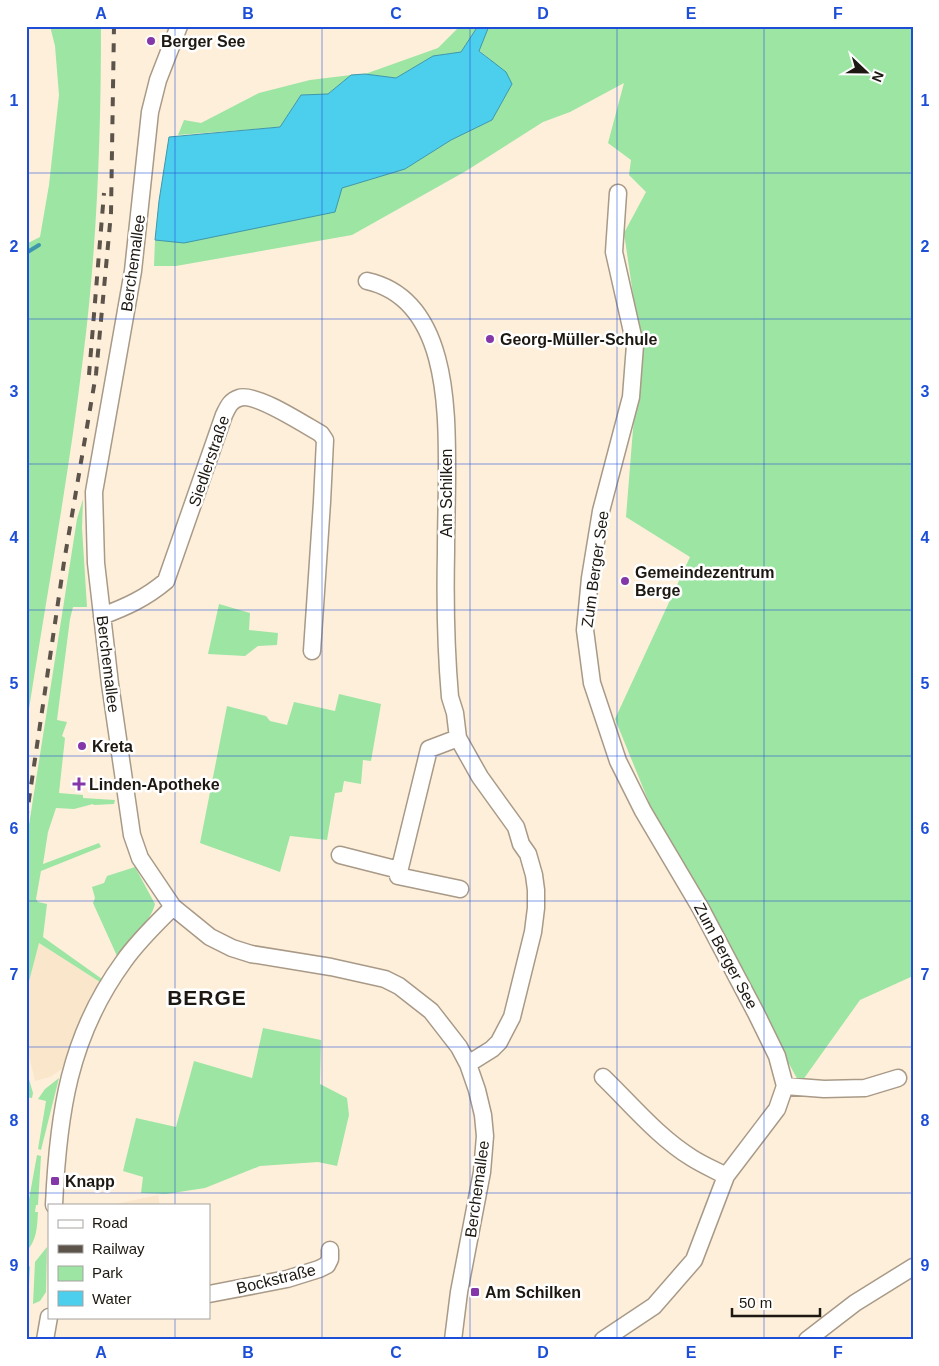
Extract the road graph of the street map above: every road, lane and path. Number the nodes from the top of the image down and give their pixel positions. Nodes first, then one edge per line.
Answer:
1 (179, 26) edge
2 (618, 193) dead end
3 (367, 281) dead end
4 (102, 616) junction
5 (312, 651) dead end
6 (458, 738) junction
7 (340, 855) dead end
8 (399, 870) junction
9 (460, 889) dead end
10 (173, 907) junction
11 (468, 1064) junction
12 (603, 1077) dead end
13 (898, 1078) dead end
14 (785, 1086) junction
15 (726, 1176) junction
16 (54, 1204) edge
17 (330, 1250) dead end
18 (911, 1270) edge
19 (210, 1294) edge
20 (49, 1318) edge
21 (45, 1340) edge
22 (453, 1340) edge
23 (603, 1340) edge
24 (807, 1340) edge

1 - 4 street, Berchemallee
2 - 14 street, Zum Berger See
3 - 6 street, Am Schilken
4 - 5 street, Siedlerstraße
4 - 10 street, Berchemallee
6 - 8 street
6 - 11 street, Am Schilken
7 - 8 street
8 - 9 street
10 - 11 street, Berchemallee
10 - 16 street
11 - 22 street, Berchemallee
12 - 15 street
13 - 14 street
14 - 15 street
15 - 23 street
17 - 19 street, Bockstraße
18 - 24 street
20 - 21 street

